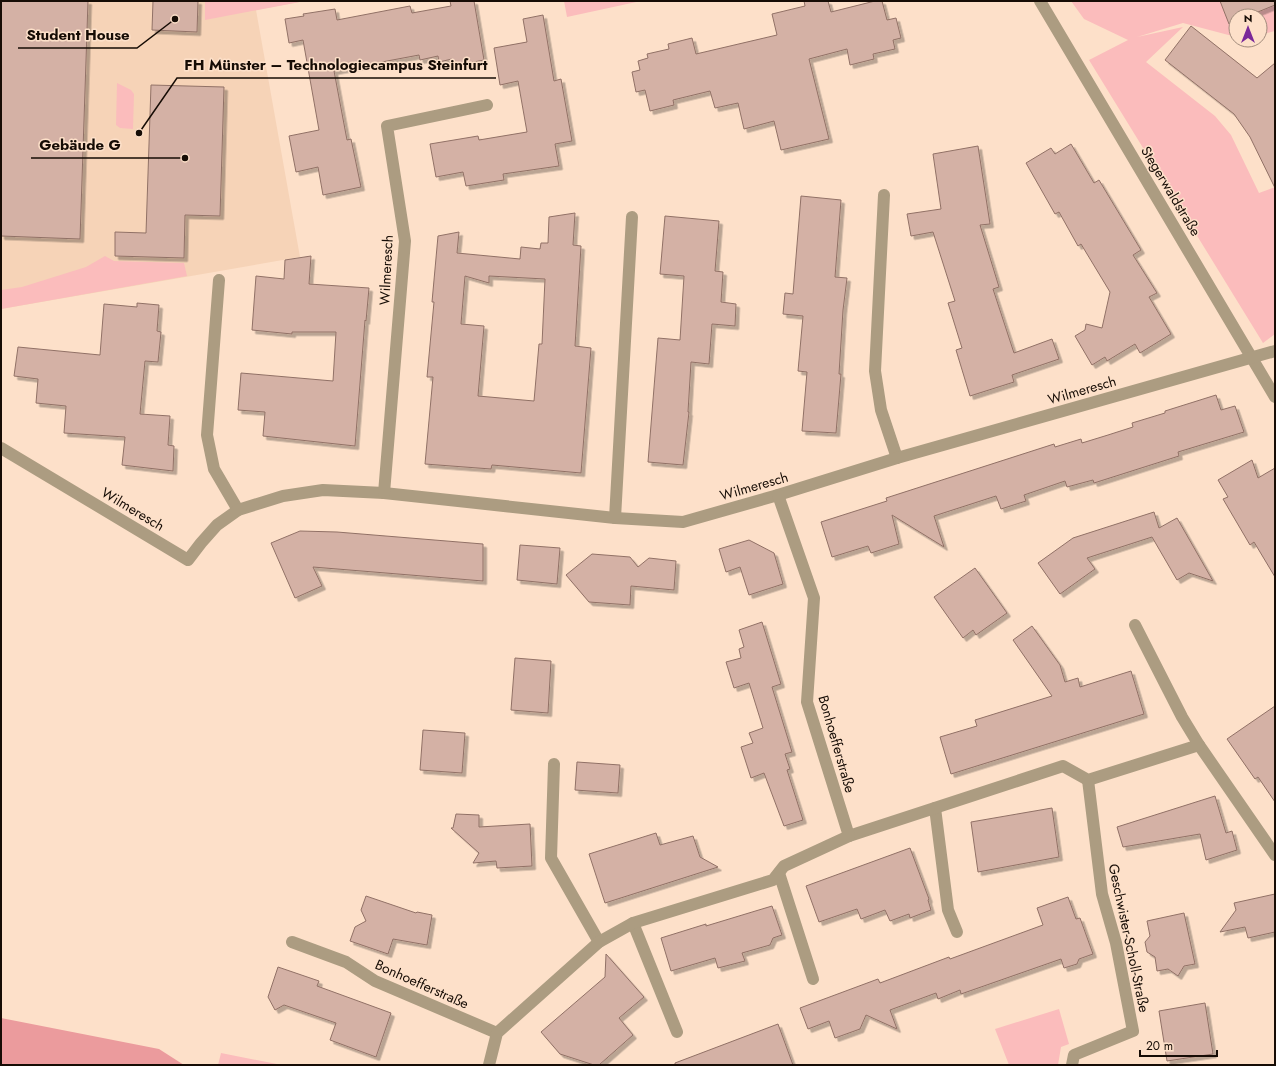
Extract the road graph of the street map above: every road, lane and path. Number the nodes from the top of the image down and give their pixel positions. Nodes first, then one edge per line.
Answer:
1 (1040, 1) edge
2 (487, 105) dead end
3 (884, 195) dead end
4 (632, 217) dead end
5 (219, 280) dead end
6 (1275, 352) edge
7 (1252, 357) junction
8 (1275, 397) edge
9 (1, 448) edge
10 (897, 458) junction
11 (384, 493) junction
12 (778, 495) junction
13 (238, 510) junction
14 (615, 518) junction
15 (1135, 625) dead end
16 (1199, 745) junction
17 (554, 764) dead end
18 (1088, 780) junction
19 (935, 808) junction
20 (849, 836) junction
21 (1275, 855) edge
22 (779, 873) junction
23 (633, 923) junction
24 (957, 932) dead end
25 (292, 942) dead end
26 (598, 942) junction
27 (813, 979) dead end
28 (677, 1032) dead end
29 (497, 1033) junction
30 (489, 1065) edge
31 (1072, 1065) edge

1 - 7 street, Stegerwaldstraße
2 - 11 street, Wilmeresch
3 - 10 street
4 - 14 street
5 - 13 street
6 - 7 street, Wilmeresch
7 - 8 street, Stegerwaldstraße
7 - 10 street, Wilmeresch
9 - 13 street, Wilmeresch
10 - 12 street, Wilmeresch
11 - 13 street, Wilmeresch
11 - 14 street, Wilmeresch
12 - 14 street, Wilmeresch
12 - 20 street, Bonhoefferstraße
15 - 16 street
16 - 18 street
16 - 21 street
17 - 26 street
18 - 19 street
18 - 31 street, Geschwister-Scholl-Straße
19 - 20 street
19 - 24 street
20 - 22 street
22 - 23 street
22 - 27 street
23 - 26 street
23 - 28 street
25 - 29 street, Bonhoefferstraße
26 - 29 street
29 - 30 street

